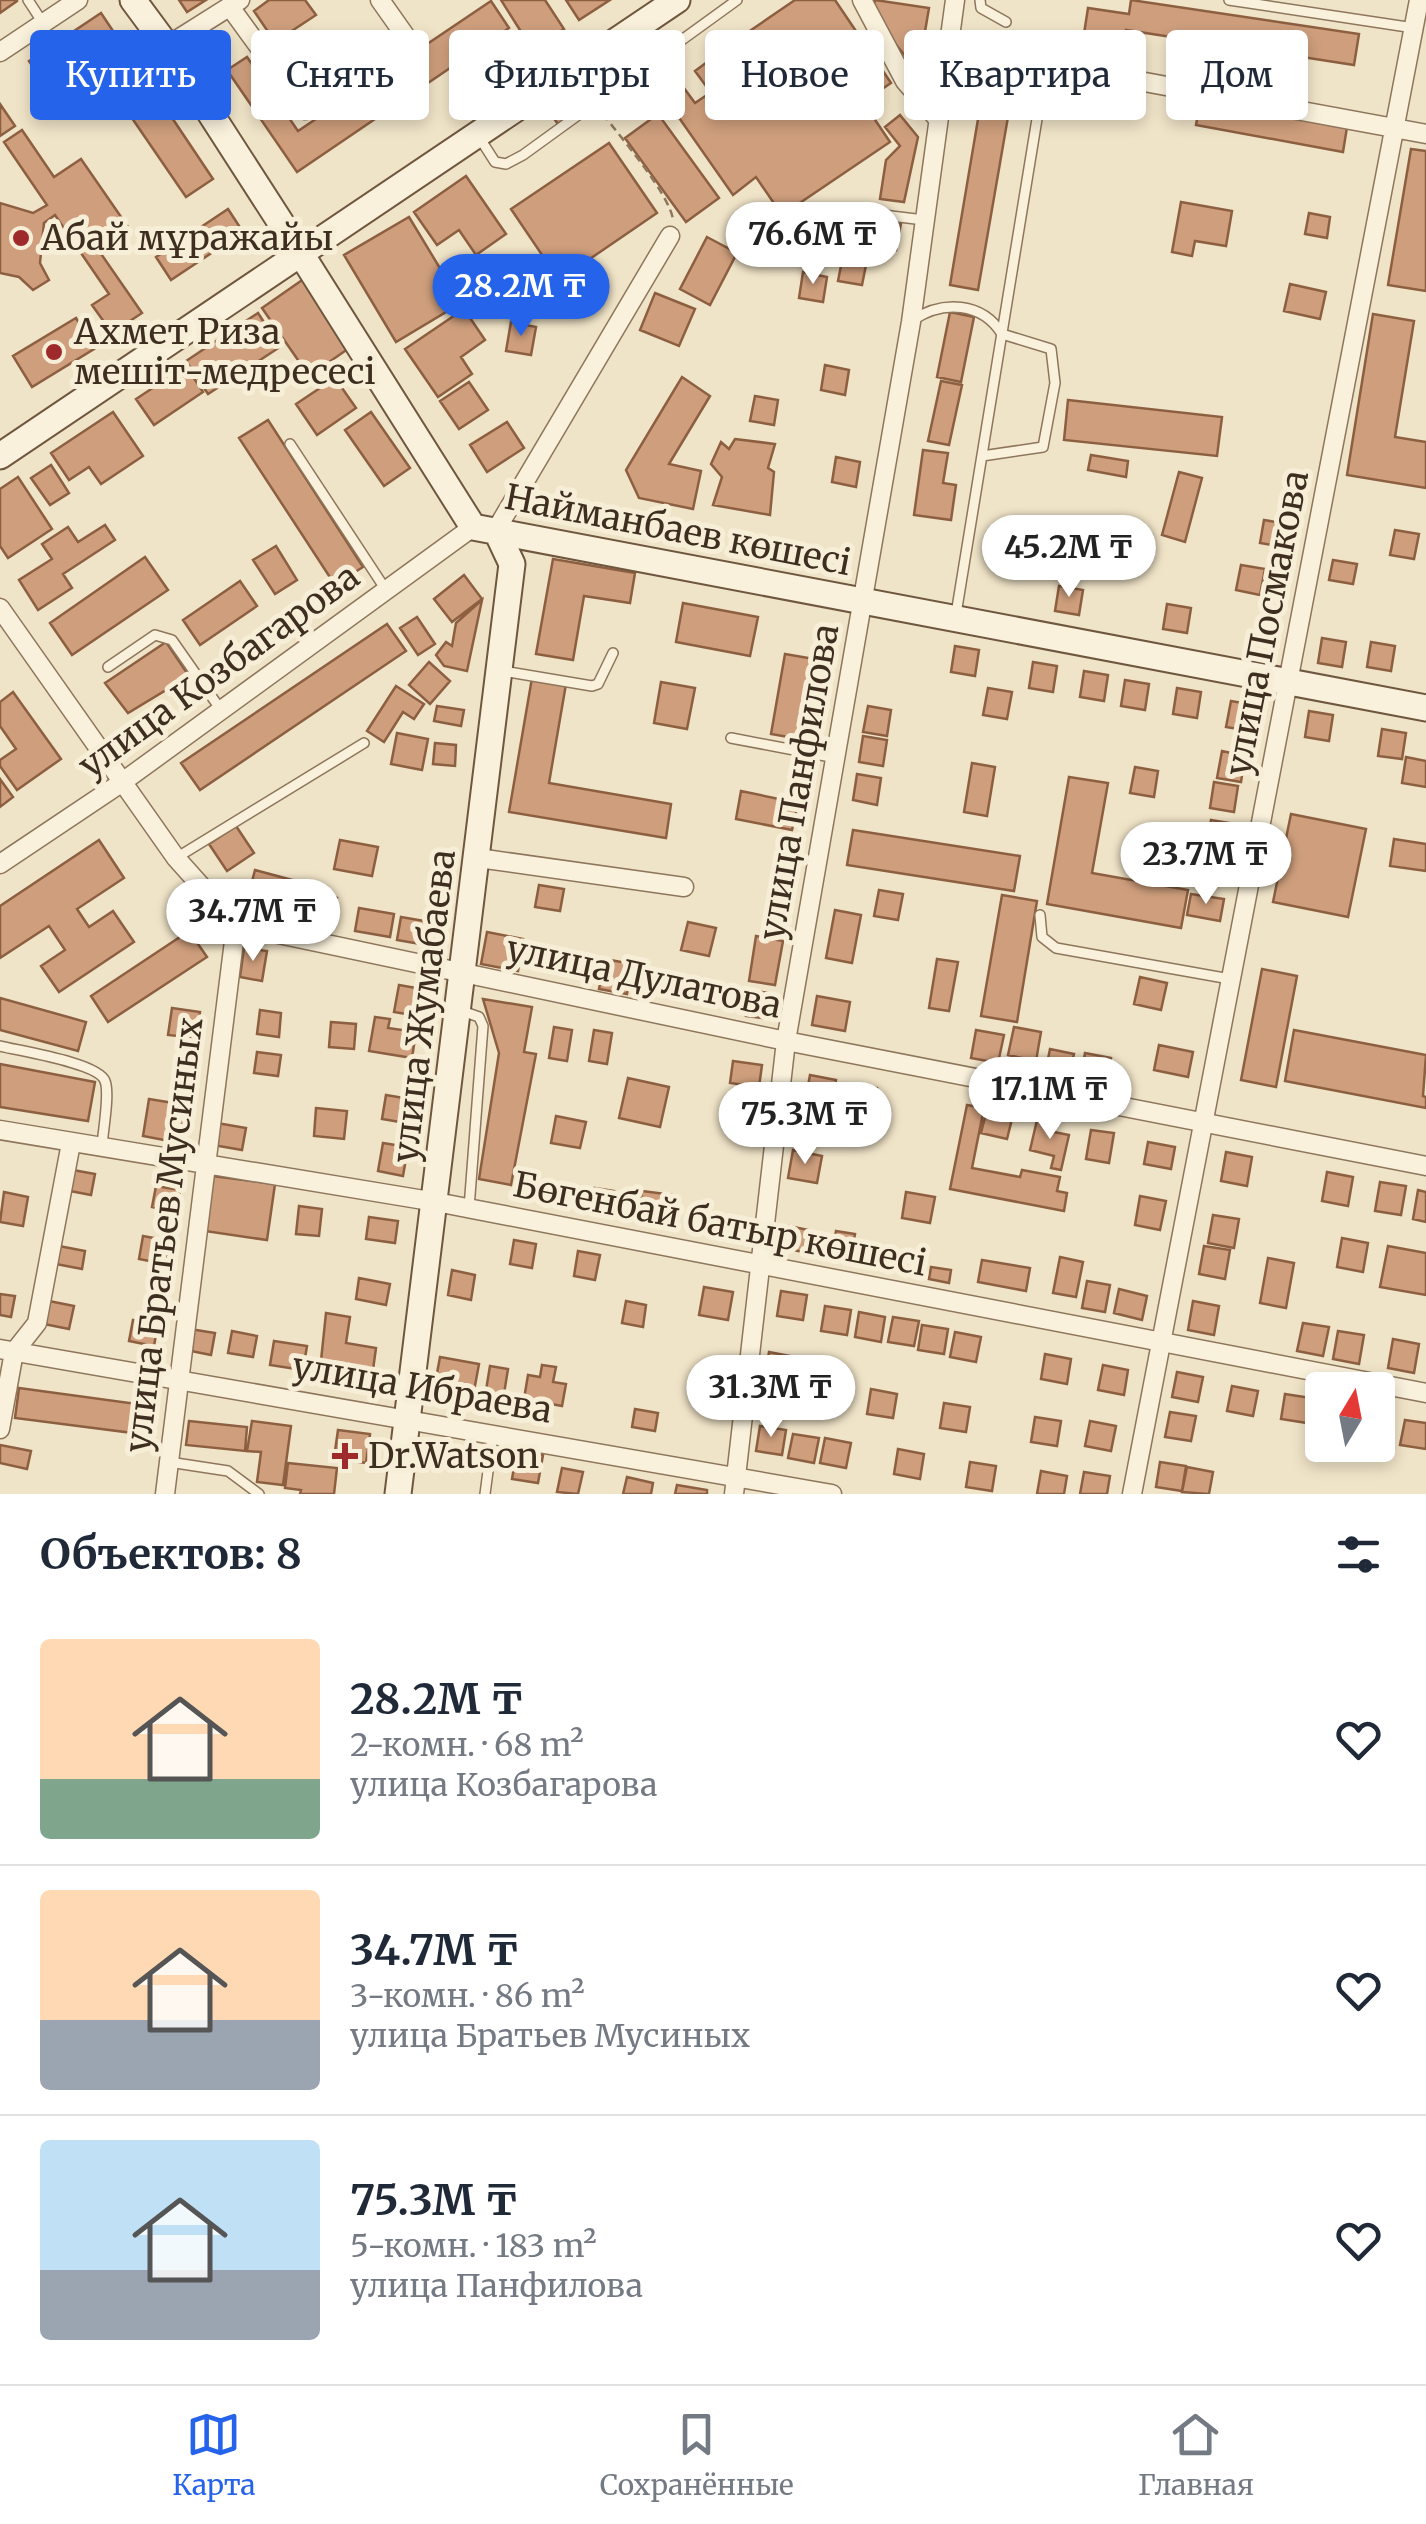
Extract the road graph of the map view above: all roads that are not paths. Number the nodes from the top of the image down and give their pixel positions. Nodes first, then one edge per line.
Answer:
1 (28, 0) edge
2 (78, 0) edge
3 (133, 0) edge
4 (380, 0) edge
5 (737, 0) edge
6 (862, 0) edge
7 (954, 0) edge
8 (980, 0) edge
9 (1229, 0) edge
10 (1419, 0) edge
11 (672, 2) edge
12 (235, 4) edge
13 (1006, 22) dead end
14 (43, 23) junction
15 (1414, 28) junction
16 (155, 30) edge
17 (193, 30) edge
18 (632, 30) edge
19 (951, 30) edge
20 (685, 38) edge
21 (0, 52) edge
22 (904, 76) edge
23 (1146, 82) edge
24 (215, 120) edge
25 (498, 120) edge
26 (573, 120) edge
27 (938, 120) edge
28 (1037, 120) edge
29 (1395, 128) junction
30 (477, 134) junction
31 (1426, 134) edge
32 (924, 220) junction
33 (791, 232) dead end
34 (670, 236) road end
35 (301, 254) junction
36 (910, 322) junction
37 (1002, 334) junction
38 (290, 444) dead end
39 (0, 456) edge
40 (982, 456) junction
41 (484, 529) junction
42 (386, 590) junction
43 (864, 602) junction
44 (0, 608) edge
45 (955, 618) junction
46 (613, 653) dead end
47 (108, 667) dead end
48 (500, 670) junction
49 (1288, 682) junction
50 (1426, 708) edge
51 (221, 710) junction
52 (731, 738) dead end
53 (364, 743) dead end
54 (836, 758) junction
55 (122, 783) junction
56 (176, 858) junction
57 (478, 858) junction
58 (0, 864) edge
59 (684, 887) dead end
60 (1040, 914) dead end
61 (236, 925) junction
62 (464, 971) junction
63 (1232, 980) junction
64 (459, 1010) junction
65 (786, 1041) junction
66 (0, 1046) edge
67 (1204, 1125) junction
68 (0, 1130) edge
69 (71, 1143) junction
70 (101, 1148) junction
71 (206, 1166) junction
72 (1426, 1166) edge
73 (436, 1202) junction
74 (469, 1208) junction
75 (759, 1265) junction
76 (1160, 1340) junction
77 (7, 1350) edge
78 (180, 1378) junction
79 (1426, 1393) edge
80 (408, 1418) junction
81 (0, 1429) edge
82 (493, 1434) junction
83 (168, 1462) junction
84 (736, 1486) edge
85 (164, 1494) edge
86 (260, 1494) edge
87 (398, 1494) edge
88 (484, 1494) edge
89 (832, 1494) edge
90 (1132, 1494) edge

1 - 14 lane
2 - 14 street
3 - 16 street, Найманбаев көшесі
4 - 12 street
5 - 20 lane
6 - 22 street
7 - 19 street, улица Панфилова
8 - 13 lane
9 - 15 lane
10 - 15 street, улица Посмакова
11 - 18 street
12 - 17 street
14 - 21 street
15 - 29 street, улица Посмакова
23 - 29 street
24 - 35 street, Найманбаев көшесі
25 - 30 street
26 - 30 lane
27 - 32 street, улица Панфилова
28 - 37 lane
29 - 31 street
29 - 49 street, улица Посмакова
30 - 35 street
32 - 33 lane
32 - 36 street, улица Панфилова
34 - 41 street, улица Козбагарова
35 - 39 street
35 - 41 street, Найманбаев көшесі
36 - 37 lane
36 - 43 street, улица Панфилова
37 - 40 lane
37 - 40 lane
38 - 42 lane
40 - 45 lane
41 - 42 street, улица Козбагарова
41 - 43 street, Найманбаев көшесі
41 - 48 street, улица Жумабаева
42 - 51 street, улица Козбагарова
43 - 45 street, Найманбаев көшесі
43 - 54 street, улица Панфилова
44 - 55 street
45 - 49 street, Найманбаев көшесі
46 - 48 lane
47 - 51 lane
48 - 57 street, улица Жумабаева
49 - 50 street, Найманбаев көшесі
49 - 63 street, улица Посмакова
51 - 55 street, улица Козбагарова
52 - 54 lane
53 - 56 lane
54 - 65 street, улица Панфилова
55 - 56 street
55 - 58 street, улица Козбагарова
56 - 61 street
57 - 59 street
57 - 62 street, улица Жумабаева
60 - 63 lane
61 - 62 street, улица Дулатова
61 - 71 street, улица Братьев Мусиных
62 - 64 street, улица Жумабаева
62 - 65 street, улица Дулатова
63 - 67 street, улица Посмакова
64 - 73 street, улица Жумабаева
64 - 74 lane
65 - 67 street, улица Дулатова
65 - 75 street, улица Панфилова
66 - 70 lane
67 - 72 street, улица Дулатова
67 - 76 street, улица Посмакова
68 - 69 street, Бөгенбай батыр көшесі
69 - 70 street, Бөгенбай батыр көшесі
69 - 77 street
70 - 71 street, Бөгенбай батыр көшесі
71 - 73 street, Бөгенбай батыр көшесі
71 - 78 street, улица Братьев Мусиных
73 - 74 street, Бөгенбай батыр көшесі
73 - 80 street, улица Жумабаева
74 - 75 street, Бөгенбай батыр көшесі
75 - 76 street, Бөгенбай батыр көшесі
75 - 84 street, улица Панфилова
76 - 79 street, Бөгенбай батыр көшесі
76 - 90 street, улица Посмакова
77 - 78 street, улица Ибраева
77 - 81 street
78 - 80 street, улица Ибраева
78 - 83 street, улица Братьев Мусиных
80 - 82 street, улица Ибраева
80 - 87 street, улица Жумабаева
82 - 84 street, улица Ибраева
82 - 88 lane
83 - 85 street, улица Братьев Мусиных
83 - 86 lane
84 - 89 street, улица Ибраева

